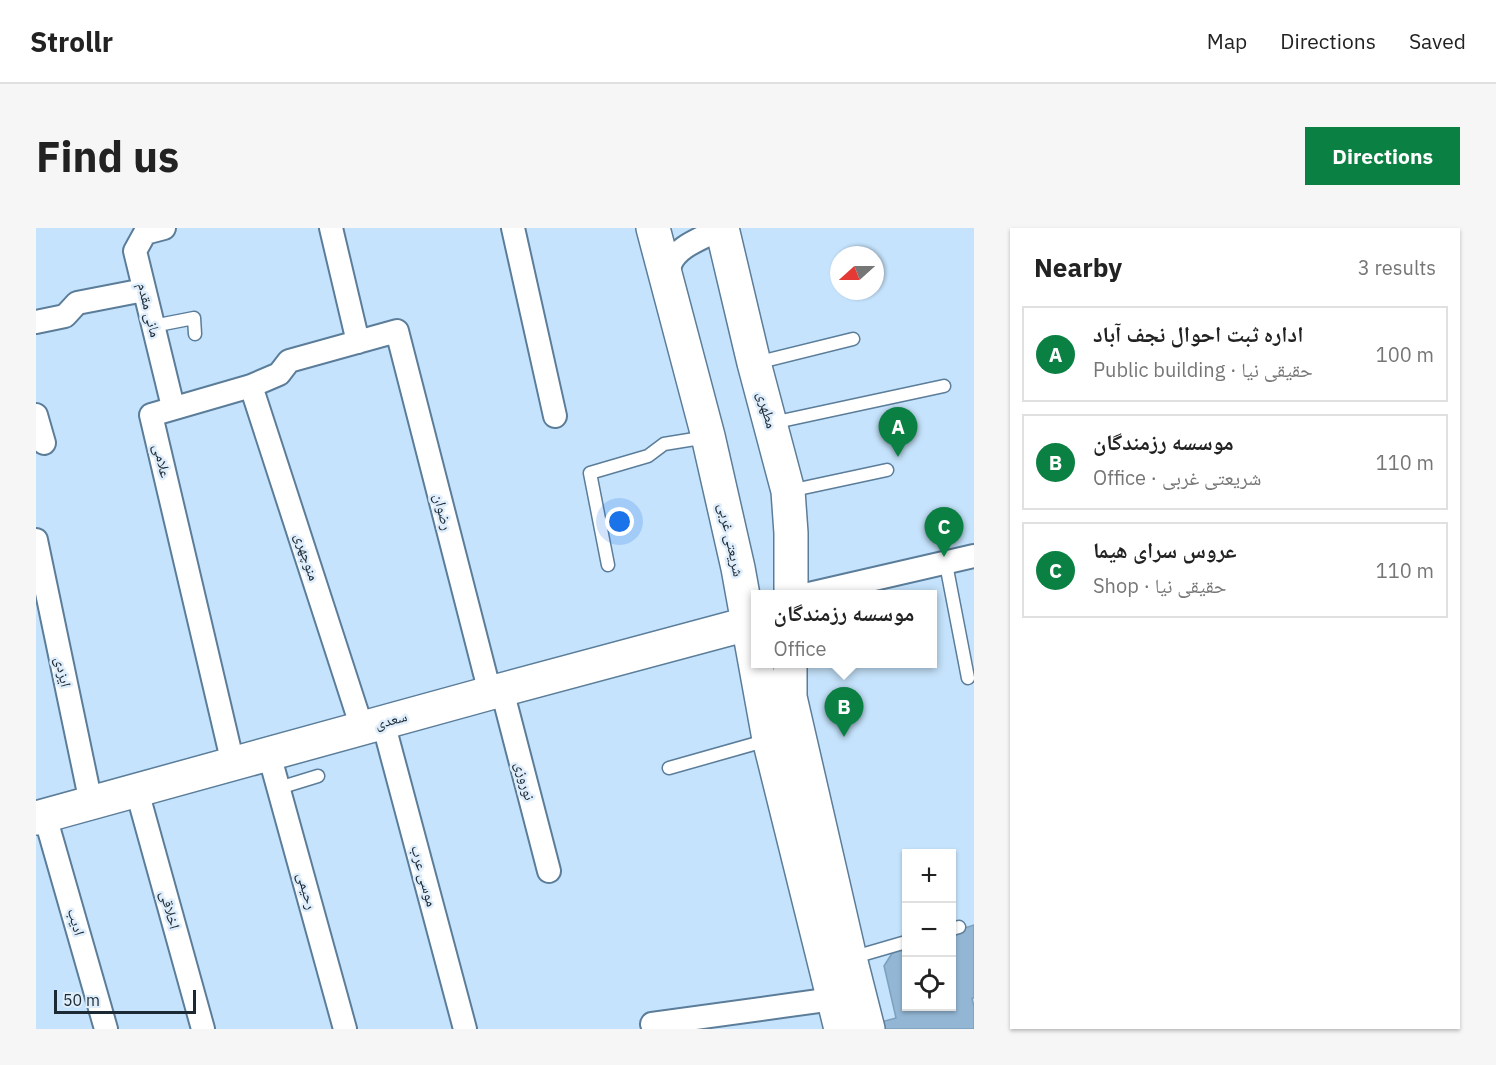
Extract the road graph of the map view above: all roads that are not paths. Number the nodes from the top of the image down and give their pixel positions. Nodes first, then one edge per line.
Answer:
1 (164, 228) edge
2 (331, 228) edge
3 (513, 228) edge
4 (654, 228) edge
5 (717, 234) edge
6 (667, 279) junction
7 (144, 290) junction
8 (36, 322) edge
9 (153, 327) junction
10 (397, 331) joint
11 (195, 334) dead end
12 (853, 339) dead end
13 (358, 342) junction
14 (754, 363) junction
15 (251, 386) junction
16 (944, 386) dead end
17 (173, 407) junction
18 (36, 415) edge
19 (555, 416) dead end
20 (771, 423) junction
21 (708, 436) junction
22 (44, 443) dead end
23 (886, 470) dead end
24 (788, 491) junction
25 (36, 540) edge
26 (974, 556) edge
27 (946, 564) junction
28 (608, 565) dead end
29 (791, 590) edge
30 (826, 590) edge
31 (747, 624) junction
32 (751, 645) edge
33 (755, 668) edge
34 (790, 668) edge
35 (968, 678) dead end
36 (496, 691) junction
37 (373, 725) junction
38 (769, 740) junction
39 (269, 754) junction
40 (233, 764) junction
41 (669, 768) dead end
42 (318, 776) dead end
43 (279, 788) junction
44 (137, 790) junction
45 (91, 803) junction
46 (41, 817) edge
47 (549, 872) dead end
48 (902, 943) edge
49 (850, 958) junction
50 (837, 1014) edge
51 (652, 1024) dead end
52 (106, 1029) edge
53 (203, 1029) edge
54 (345, 1029) edge
55 (465, 1029) edge
56 (868, 1029) edge

1 - 7 street, مانی مقدم
2 - 13 street
3 - 19 street
4 - 5 street
4 - 6 main road, شریعتی غربی
5 - 6 street
5 - 14 main road, مطهری
6 - 21 main road, شریعتی غربی
7 - 8 street
7 - 9 street, مانی مقدم
9 - 11 lane
9 - 17 street, مانی مقدم
10 - 13 street, علامی
10 - 36 street, رضوان
12 - 14 lane
13 - 15 street, علامی
14 - 20 main road, مطهری
15 - 17 street, علامی
15 - 37 street, منوچهری
16 - 20 lane
17 - 40 street, علامی
18 - 22 street
20 - 24 main road, مطهری
21 - 28 lane
21 - 31 main road, شریعتی غربی
23 - 24 lane
24 - 29 main road, مطهری
25 - 45 street, ایزدی
26 - 27 street
27 - 30 street
27 - 35 lane
31 - 32 main road, شریعتی غربی
31 - 36 main road, سعدی
33 - 38 main road, شریعتی غربی
34 - 49 main road
36 - 37 main road, سعدی
36 - 47 street, نوروزی
37 - 39 main road, سعدی
37 - 55 street, موسی عرب
38 - 41 lane
38 - 50 main road, شریعتی غربی
39 - 40 main road, سعدی
39 - 43 street, رحیمی
40 - 44 main road, سعدی
42 - 43 lane
43 - 54 street, رحیمی
44 - 45 main road, سعدی
44 - 53 street, اخلاقی
45 - 46 main road, سعدی
46 - 52 street, ادیب
48 - 49 lane
49 - 56 main road
50 - 51 street

